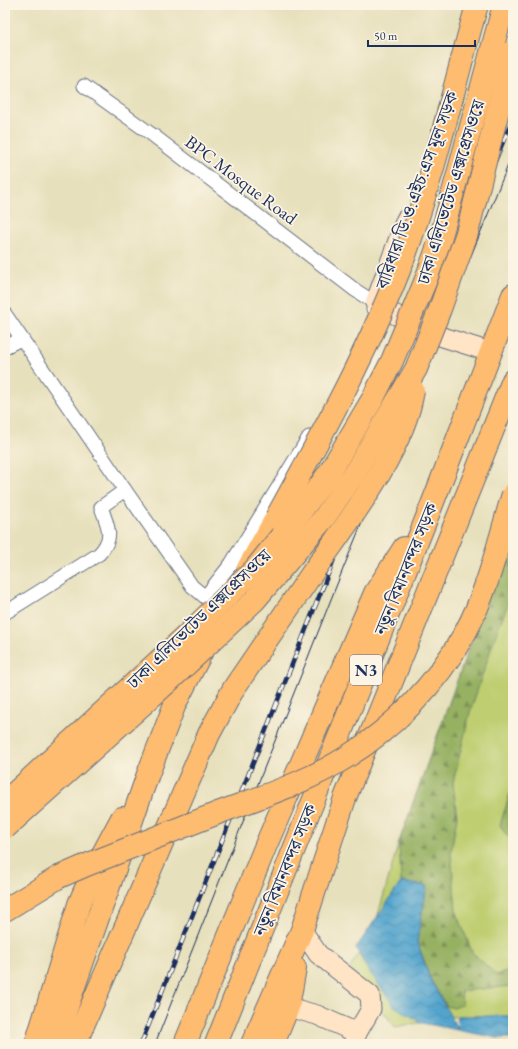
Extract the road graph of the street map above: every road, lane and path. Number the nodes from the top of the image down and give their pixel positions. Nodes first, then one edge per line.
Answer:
1 (477, 5) edge
2 (486, 5) edge
3 (504, 5) edge
4 (513, 50) edge
5 (84, 86) dead end
6 (513, 295) edge
7 (375, 303) junction
8 (5, 314) edge
9 (22, 339) junction
10 (5, 347) edge
11 (490, 352) junction
12 (416, 369) junction
13 (513, 380) edge
14 (125, 490) junction
15 (513, 494) edge
16 (433, 502) junction
17 (5, 613) edge
18 (148, 774) junction
19 (5, 802) edge
20 (5, 828) edge
21 (5, 910) edge
22 (302, 930) junction
23 (52, 988) junction
24 (288, 1007) junction
25 (355, 1038) edge
26 (28, 1044) edge
27 (36, 1044) edge
28 (54, 1044) edge
29 (76, 1044) edge
30 (185, 1044) edge
31 (216, 1044) edge
32 (252, 1044) edge
33 (274, 1044) edge

1 - 18 highway, bridge
2 - 7 street, বারিধারা ডি.ও.এইচ.এস মূল সড়ক
3 - 19 highway, ঢাকা এলিভেটেড এক্সপ্রেসওয়ে, bridge
4 - 12 highway, ঢাকা এলিভেটেড এক্সপ্রেসওয়ে, bridge
5 - 7 street, BPC Mosque Road
6 - 11 highway, নতুন বিমানবন্দর সড়ক / N3
7 - 11 street, বারিধারা ডি.ও.এইচ.এস মূল সড়ক
7 - 14 street
8 - 9 street
9 - 10 street
9 - 14 street
11 - 16 highway, নতুন বিমানবন্দর সড়ক / N3
12 - 20 highway, ঢাকা এলিভেটেড এক্সপ্রেসওয়ে, bridge
12 - 29 highway, bridge
13 - 22 highway, নতুন বিমানবন্দর সড়ক / N3
14 - 17 street
15 - 21 highway, bridge
16 - 30 highway
16 - 31 highway, নতুন বিমানবন্দর সড়ক / N3
18 - 23 highway
18 - 28 highway
22 - 24 highway
22 - 25 street
22 - 32 highway, নতুন বিমানবন্দর সড়ক / N3
23 - 26 highway
23 - 27 highway
24 - 25 street
24 - 33 highway

